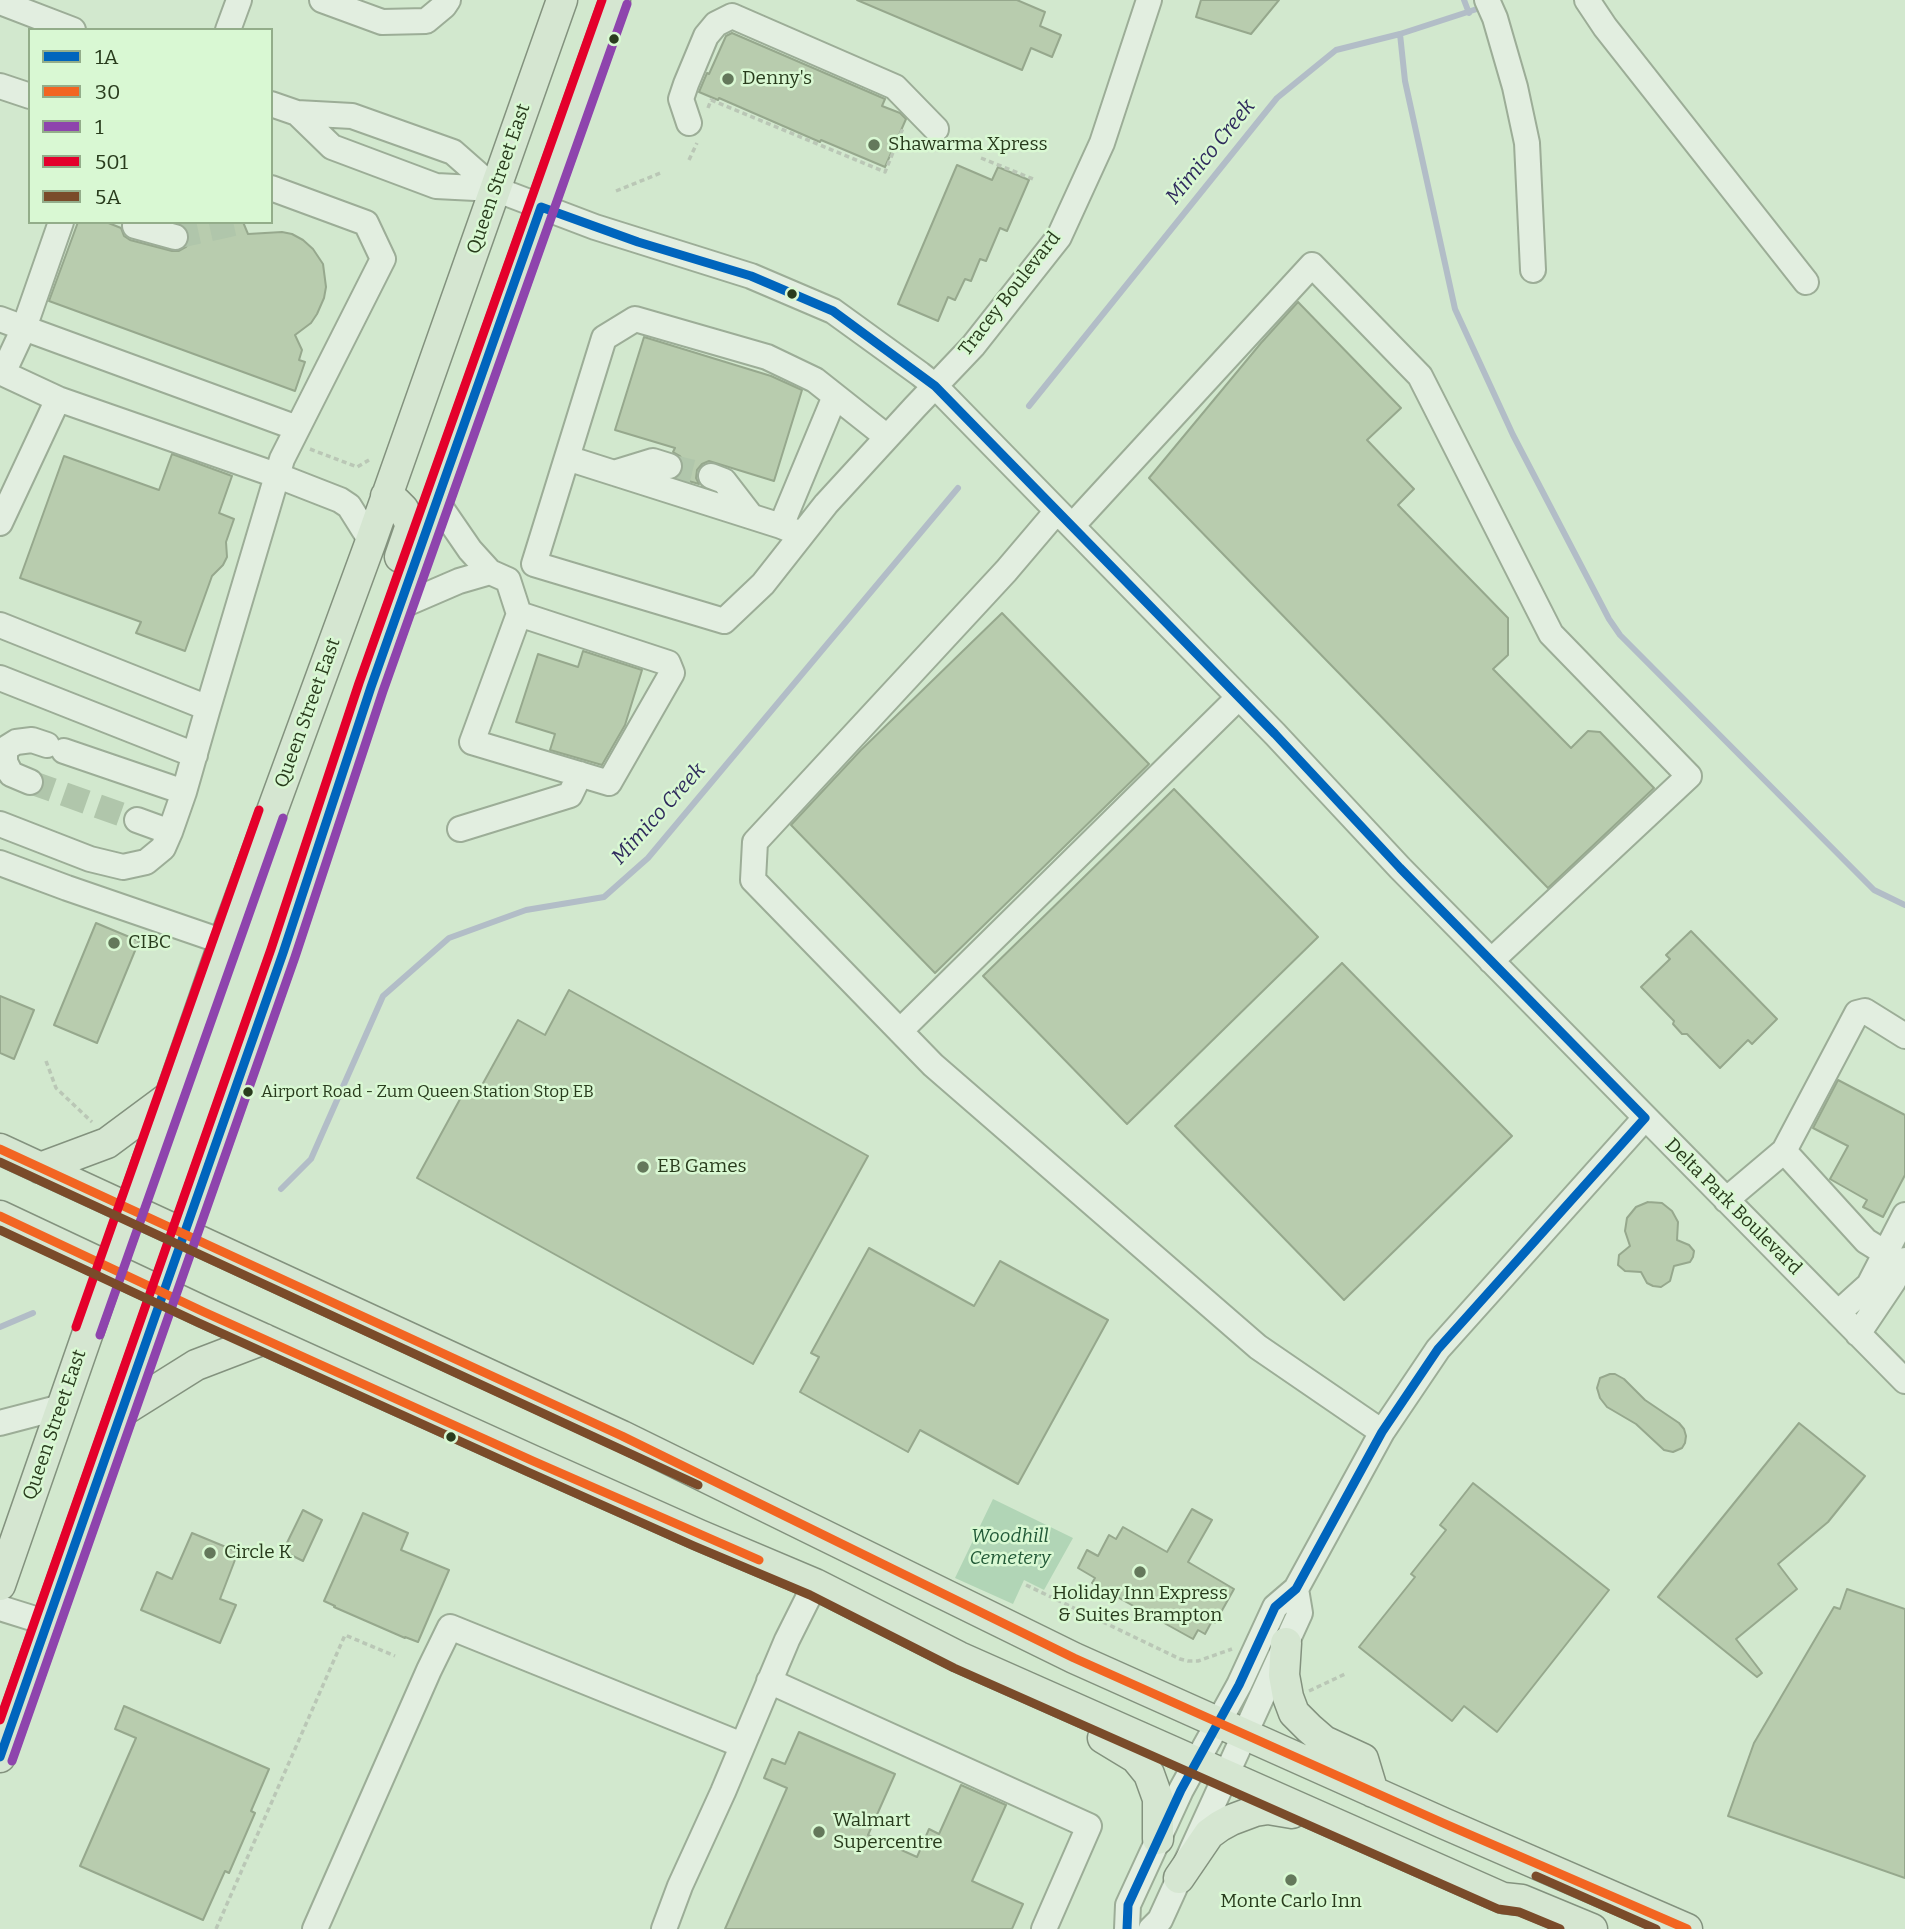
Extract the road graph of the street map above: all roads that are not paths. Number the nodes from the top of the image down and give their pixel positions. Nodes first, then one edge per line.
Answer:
1 (239, 0) edge
2 (322, 0) edge
3 (448, 0) edge
4 (562, 0) edge
5 (615, 0) edge
6 (1149, 0) edge
7 (1487, 0) edge
8 (1587, 0) edge
9 (1, 5) edge
10 (67, 28) edge
11 (229, 28) edge
12 (0, 86) edge
13 (28, 95) edge
14 (273, 105) edge
15 (297, 113) junction
16 (698, 125) road end
17 (924, 129) road end
18 (495, 189) junction
19 (278, 197) edge
20 (541, 207) junction
21 (60, 224) edge
22 (136, 224) edge
23 (175, 237) tunnel mouth
24 (1533, 270) dead end
25 (1806, 282) dead end
26 (0, 319) edge
27 (24, 328) junction
28 (1, 373) edge
29 (935, 386) junction
30 (835, 396) junction
31 (58, 400) junction
32 (887, 437) junction
33 (301, 438) junction
34 (567, 458) junction
35 (669, 466) tunnel mouth
36 (614, 473) junction
37 (276, 475) junction
38 (711, 476) tunnel mouth
39 (386, 496) junction
40 (437, 502) junction
41 (751, 516) junction
42 (1064, 518) junction
43 (0, 523) edge
44 (791, 530) junction
45 (370, 541) junction
46 (534, 564) junction
47 (499, 576) junction
48 (401, 606) junction
49 (519, 614) junction
50 (0, 625) edge
51 (0, 678) edge
52 (1239, 698) junction
53 (208, 708) junction
54 (195, 755) junction
55 (580, 774) junction
56 (30, 782) tunnel mouth
57 (184, 792) junction
58 (137, 820) tunnel mouth
59 (0, 824) edge
60 (460, 829) dead end
61 (170, 832) junction
62 (90, 859) junction
63 (0, 863) edge
64 (79, 893) junction
65 (224, 942) junction
66 (1491, 961) junction
67 (900, 1031) junction
68 (1905, 1036) edge
69 (169, 1097) junction
70 (1644, 1118) junction
71 (0, 1149) edge
72 (1784, 1150) junction
73 (40, 1168) junction
74 (1726, 1200) junction
75 (130, 1210) junction
76 (1905, 1215) edge
77 (0, 1216) edge
78 (183, 1235) junction
79 (1896, 1257) edge
80 (110, 1268) junction
81 (163, 1292) junction
82 (1838, 1313) junction
83 (1858, 1334) junction
84 (264, 1339) junction
85 (1905, 1381) edge
86 (61, 1407) junction
87 (121, 1412) junction
88 (0, 1423) edge
89 (1382, 1432) junction
90 (815, 1584) junction
91 (0, 1585) edge
92 (1296, 1589) junction
93 (0, 1608) edge
94 (48, 1623) junction
95 (1286, 1643) junction
96 (769, 1681) junction
97 (1061, 1703) junction
98 (1232, 1728) junction
99 (742, 1745) junction
100 (0, 1757) edge
101 (1196, 1762) junction
102 (1226, 1776) junction
103 (1373, 1792) junction
104 (1330, 1822) junction
105 (1158, 1839) junction
106 (1179, 1878) junction
107 (315, 1929) edge
108 (664, 1929) edge
109 (1044, 1929) edge
110 (1126, 1929) edge
111 (1151, 1929) edge
112 (1592, 1929) edge
113 (1687, 1929) edge

1 - 11 street
2 - 3 street
4 - 18 main road, Queen Street East
5 - 20 main road
6 - 29 street, Tracey Boulevard
7 - 24 street
8 - 25 street
9 - 10 street
12 - 13 street
14 - 15 street
15 - 18 street
15 - 18 street
16 - 17 street
18 - 20 street, Delta Park Boulevard
18 - 39 main road, Queen Street East
19 - 33 street
20 - 29 street, Delta Park Boulevard
20 - 40 main road
21 - 27 street
22 - 23 street
26 - 27 street
27 - 28 street
27 - 33 street
28 - 31 street
29 - 32 street, Tracey Boulevard
29 - 42 street, Delta Park Boulevard
30 - 32 street
30 - 34 street
30 - 44 street
31 - 37 street
31 - 43 street
32 - 44 street, Tracey Boulevard
33 - 37 street
34 - 36 street
34 - 46 street
35 - 36 street
36 - 41 street
37 - 45 street
37 - 53 street
38 - 41 street
39 - 45 main road, Queen Street East
39 - 48 main road
40 - 47 street
40 - 48 main road
41 - 44 street
42 - 52 street, Delta Park Boulevard
42 - 66 street
42 - 67 street
44 - 46 street
45 - 65 main road, Queen Street East
46 - 47 street
47 - 48 street
47 - 49 street
48 - 78 main road
49 - 55 street
49 - 55 street
50 - 53 street
51 - 54 street
52 - 66 street, Delta Park Boulevard
52 - 67 street
53 - 54 street
54 - 57 street
55 - 60 street
56 - 57 street
57 - 61 street
58 - 61 street
59 - 62 street
61 - 62 street
62 - 64 street
63 - 64 street
64 - 65 street
65 - 69 main road, Queen Street East
66 - 70 street, Delta Park Boulevard
67 - 89 street
68 - 72 street
69 - 73 main road
69 - 75 main road, Queen Street East
70 - 74 street, Delta Park Boulevard
70 - 89 street
71 - 73 main road
72 - 74 street
72 - 79 street
73 - 75 main road
74 - 82 street, Delta Park Boulevard
75 - 78 main road
75 - 80 main road, Queen Street East
76 - 79 street
77 - 80 main road
78 - 81 main road
78 - 98 main road
79 - 82 street
79 - 83 street
80 - 81 main road
80 - 86 main road, Queen Street East
81 - 84 main road
81 - 87 main road
82 - 83 street, Delta Park Boulevard
83 - 85 street, Delta Park Boulevard
84 - 87 main road
84 - 90 main road
86 - 88 street
86 - 91 main road, Queen Street East
87 - 94 main road
89 - 92 street
90 - 96 street
90 - 97 main road
92 - 95 street
92 - 98 street
93 - 94 street
94 - 100 main road
95 - 98 street
95 - 103 main road
96 - 99 street
96 - 109 street
97 - 101 main road
97 - 105 main road
98 - 101 street
98 - 102 street
98 - 103 main road
99 - 107 street
99 - 108 street
101 - 102 main road
101 - 105 street
102 - 104 main road
102 - 106 street
103 - 113 main road
104 - 106 main road
104 - 112 main road
105 - 110 street
106 - 111 street

